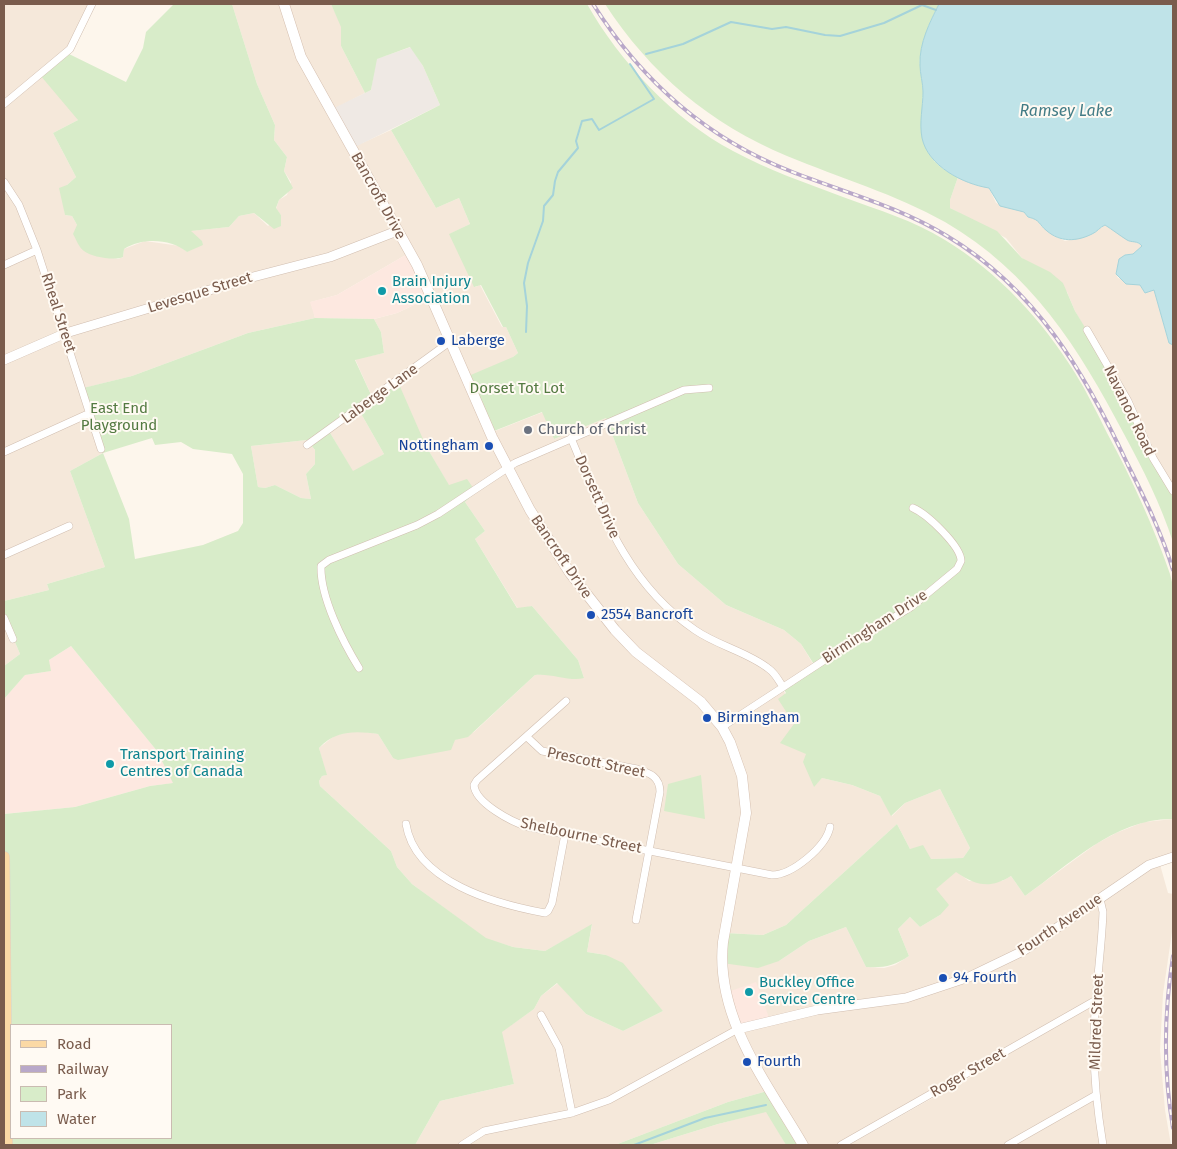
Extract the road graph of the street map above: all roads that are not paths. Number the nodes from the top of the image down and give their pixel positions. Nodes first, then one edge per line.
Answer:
1 (92, 4) edge
2 (284, 4) edge
3 (4, 104) edge
4 (4, 182) edge
5 (397, 231) junction
6 (37, 250) junction
7 (4, 265) edge
8 (1087, 330) dead end
9 (66, 333) junction
10 (451, 341) junction
11 (4, 360) edge
12 (709, 388) dead end
13 (90, 413) junction
14 (571, 438) junction
15 (307, 445) dead end
16 (101, 448) dead end
17 (4, 452) edge
18 (506, 467) junction
19 (1173, 490) edge
20 (913, 508) dead end
21 (69, 526) dead end
22 (4, 555) edge
23 (4, 618) edge
24 (13, 639) dead end
25 (359, 668) dead end
26 (783, 687) junction
27 (566, 701) dead end
28 (722, 727) junction
29 (527, 737) junction
30 (406, 824) dead end
31 (830, 827) dead end
32 (565, 834) junction
33 (648, 850) junction
34 (4, 857) edge
35 (1173, 858) edge
36 (737, 868) junction
37 (1100, 899) junction
38 (636, 920) dead end
39 (1096, 1000) junction
40 (541, 1015) dead end
41 (738, 1029) junction
42 (1096, 1095) junction
43 (572, 1113) junction
44 (7, 1145) edge
45 (462, 1145) edge
46 (803, 1145) edge
47 (841, 1145) edge
48 (1008, 1145) edge
49 (1103, 1145) edge

1 - 3 street
2 - 5 main road, Bancroft Drive
4 - 6 street, Rheal Street
5 - 9 street, Levesque Street
5 - 10 main road, Bancroft Drive
6 - 7 street
6 - 9 street, Rheal Street
8 - 19 street, Navanod Road
9 - 11 street, Levesque Street
9 - 13 street, Rheal Street
10 - 15 street, Laberge Lane
10 - 18 main road, Bancroft Drive
12 - 14 street
13 - 16 street, Rheal Street
13 - 17 street
14 - 18 street
14 - 26 street, Dorsett Drive
18 - 25 street
18 - 28 main road, Bancroft Drive
20 - 26 street, Birmingham Drive
21 - 22 street
23 - 24 street
26 - 28 street, Birmingham Drive
27 - 29 street, Shelbourne Street
28 - 36 main road, Bancroft Drive
29 - 32 street, Shelbourne Street
29 - 33 street, Prescott Street
30 - 32 street
31 - 36 street, Shelbourne Street
32 - 33 street, Shelbourne Street
33 - 36 street, Shelbourne Street
33 - 38 street
34 - 44 main road
35 - 37 street, Fourth Avenue
36 - 41 main road, Bancroft Drive
37 - 39 street, Mildred Street
37 - 41 street, Fourth Avenue
39 - 42 street, Mildred Street
39 - 47 street, Roger Street
40 - 43 street
41 - 43 street
41 - 46 main road, Bancroft Drive
42 - 48 street
42 - 49 street, Mildred Street
43 - 45 street

